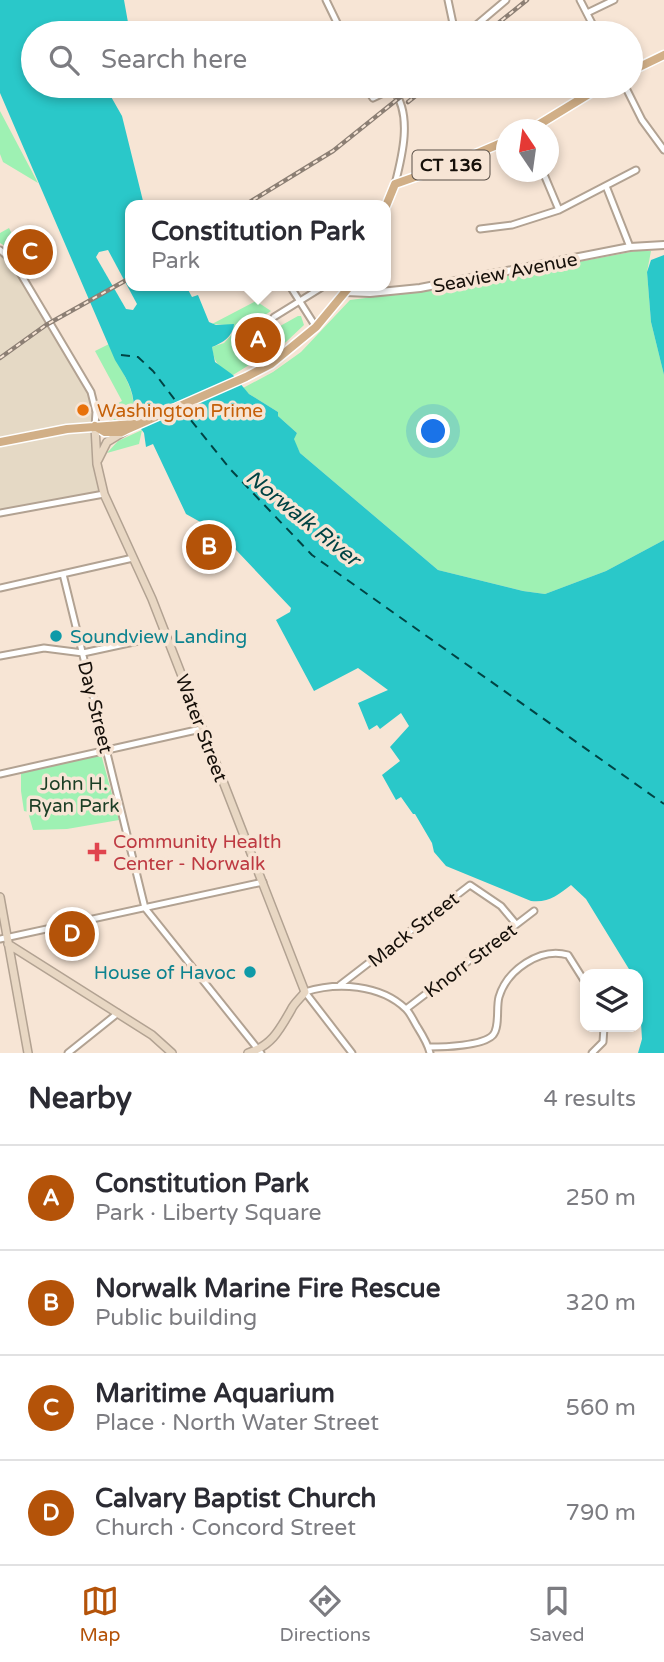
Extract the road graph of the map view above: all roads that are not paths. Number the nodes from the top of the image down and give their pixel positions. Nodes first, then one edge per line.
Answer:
1 (326, 0) edge
2 (448, 0) edge
3 (506, 0) edge
4 (580, 0) edge
5 (614, 0) edge
6 (587, 13) junction
7 (336, 21) edge
8 (452, 21) edge
9 (481, 21) edge
10 (591, 21) edge
11 (664, 55) edge
12 (643, 65) edge
13 (399, 98) edge
14 (582, 98) edge
15 (631, 98) edge
16 (548, 119) edge
17 (496, 145) edge
18 (664, 150) edge
19 (636, 170) dead end
20 (547, 182) edge
21 (395, 184) junction
22 (606, 186) junction
23 (388, 200) edge
24 (559, 209) junction
25 (480, 229) dead end
26 (664, 245) edge
27 (630, 247) junction
28 (0, 250) edge
29 (293, 291) edge
30 (316, 291) edge
31 (346, 291) edge
32 (359, 291) edge
33 (390, 291) edge
34 (391, 291) edge
35 (299, 301) junction
36 (274, 317) dead end
37 (317, 327) junction
38 (95, 426) junction
39 (133, 426) junction
40 (0, 442) edge
41 (97, 464) junction
42 (104, 494) junction
43 (0, 513) edge
44 (133, 558) junction
45 (63, 575) junction
46 (0, 588) edge
47 (166, 635) junction
48 (83, 653) junction
49 (0, 656) edge
50 (201, 729) junction
51 (106, 750) junction
52 (0, 774) edge
53 (263, 882) junction
54 (0, 897) edge
55 (145, 908) junction
56 (534, 911) dead end
57 (516, 924) junction
58 (5, 940) edge
59 (580, 974) edge
60 (340, 985) junction
61 (305, 992) junction
62 (406, 1009) junction
63 (118, 1013) junction
64 (604, 1032) edge
65 (429, 1050) edge
66 (260, 1051) edge
67 (29, 1053) edge
68 (68, 1053) edge
69 (172, 1053) edge
70 (248, 1053) edge
71 (352, 1053) edge
72 (592, 1053) edge

1 - 7 street
2 - 8 street
3 - 9 street
4 - 6 street
5 - 6 street
6 - 10 street
11 - 12 main road
13 - 21 street
14 - 16 main road
15 - 18 street
17 - 21 main road, CT 136
19 - 22 street
20 - 24 street
21 - 23 main road, CT 136
22 - 24 street
22 - 27 street
24 - 25 street
26 - 27 street, Seaview Avenue
27 - 34 street, Seaview Avenue
28 - 38 street
29 - 35 street
30 - 35 street
31 - 37 main road
32 - 33 street, Seaview Avenue
35 - 36 street
35 - 37 street
37 - 39 main road
38 - 39 main road
38 - 40 main road
38 - 41 main road, Water Street
39 - 41 main road
41 - 42 main road, Water Street
42 - 43 street
42 - 44 main road, Water Street
44 - 45 street
44 - 47 main road, Water Street
45 - 46 street
45 - 48 street, Day Street
47 - 48 street
47 - 50 main road, Water Street
48 - 49 street
48 - 51 street, Day Street
50 - 51 street
50 - 53 main road, Water Street
51 - 52 street
51 - 55 street, Day Street
53 - 55 street
53 - 61 main road, Water Street
54 - 58 main road
55 - 58 street
55 - 66 street, Day Street
56 - 57 street, Knorr Street
57 - 60 street, Mack Street
57 - 62 street, Knorr Street
58 - 63 main road
58 - 67 main road
59 - 65 street
60 - 61 street
60 - 62 street
61 - 66 main road
61 - 71 street
62 - 65 street
63 - 68 street
63 - 69 main road
64 - 72 street
66 - 70 main road

